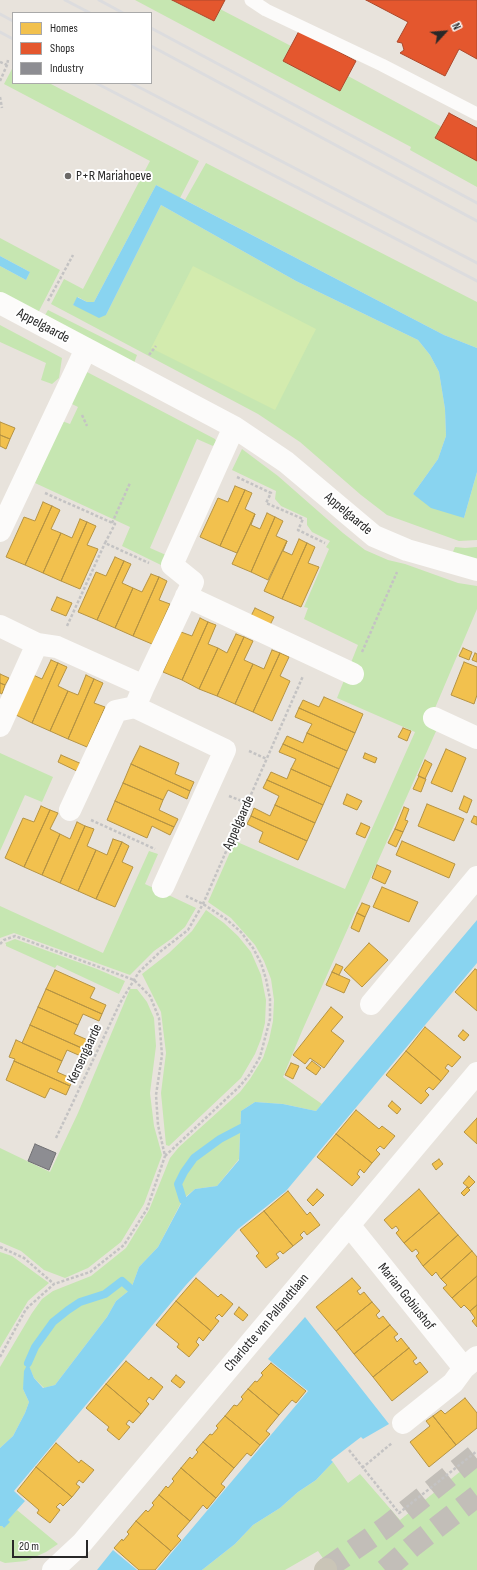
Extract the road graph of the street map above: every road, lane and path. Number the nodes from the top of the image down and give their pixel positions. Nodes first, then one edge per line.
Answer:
1 (251, 0) edge
2 (255, 0) edge
3 (266, 10) junction
4 (8, 60) dead end
5 (0, 62) edge
6 (7, 65) junction
7 (0, 80) edge
8 (0, 97) edge
9 (2, 108) dead end
10 (477, 114) edge
11 (73, 255) dead end
12 (0, 303) edge
13 (36, 323) junction
14 (86, 349) junction
15 (234, 427) junction
16 (216, 467) junction
17 (22, 483) junction
18 (130, 483) dead end
19 (112, 523) junction
20 (0, 531) edge
21 (105, 543) junction
22 (325, 543) dead end
23 (407, 550) junction
24 (156, 566) dead end
25 (477, 570) edge
26 (186, 596) junction
27 (0, 626) edge
28 (47, 645) junction
29 (313, 654) junction
30 (353, 674) joint
31 (144, 686) junction
32 (135, 707) junction
33 (434, 718) dead end
34 (0, 726) edge
35 (477, 738) edge
36 (70, 810) joint
37 (176, 858) junction
38 (477, 877) edge
39 (163, 887) dead end
40 (203, 904) junction
41 (0, 944) edge
42 (134, 980) junction
43 (371, 1004) dead end
44 (477, 1073) edge
45 (56, 1138) dead end
46 (165, 1156) junction
47 (349, 1225) junction
48 (0, 1247) edge
49 (54, 1284) junction
50 (0, 1357) edge
51 (470, 1362) edge
52 (403, 1423) joint
53 (348, 1450) dead end
54 (477, 1451) edge
55 (362, 1468) junction
56 (53, 1570) edge

1 - 3 lane
2 - 3 lane
3 - 10 lane
4 - 6 path
5 - 6 path
6 - 7 path
8 - 9 path
11 - 13 path
12 - 13 street, Appelgaarde
13 - 14 street, Appelgaarde
14 - 15 street, Appelgaarde
14 - 17 street, Appelgaarde
15 - 16 street
15 - 23 street, Appelgaarde
16 - 22 path
16 - 26 street
17 - 19 path
17 - 20 street, Appelgaarde
18 - 19 path
19 - 21 path
21 - 24 path
21 - 28 path
23 - 25 street, Appelgaarde
23 - 30 path
26 - 29 street
26 - 31 street
27 - 28 street
28 - 31 street
28 - 34 street
29 - 30 street
29 - 40 path, Appelgaarde
31 - 32 street
32 - 36 street
32 - 37 street
33 - 35 street
36 - 37 path
37 - 39 street
38 - 43 street
40 - 42 path, Appelgaarde
40 - 46 path
41 - 42 path
42 - 45 path, Kersengaarde
42 - 46 path
44 - 47 street, Charlotte van Pallandtlaan
46 - 49 path
47 - 51 street, Marian Gobiushof
47 - 56 street, Charlotte van Pallandtlaan
48 - 49 path
49 - 50 path
51 - 52 street
52 - 55 path
53 - 55 path
54 - 55 path

